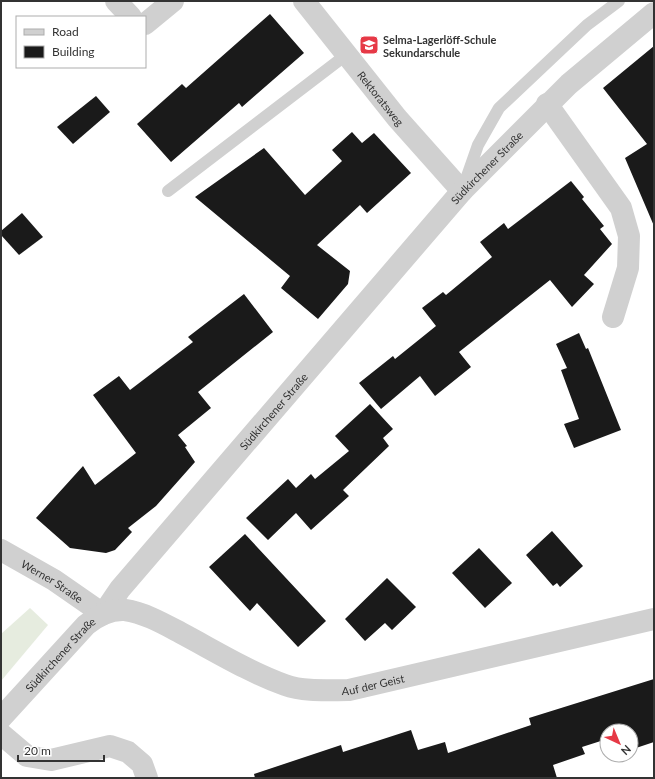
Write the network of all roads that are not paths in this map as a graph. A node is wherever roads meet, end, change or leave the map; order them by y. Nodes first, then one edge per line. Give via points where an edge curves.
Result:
1 (116, 1) edge
2 (173, 1) edge
3 (304, 1) edge
4 (619, 1) edge
5 (654, 13) edge
6 (130, 16) edge
7 (146, 23) edge
8 (346, 55) junction
9 (547, 104) junction
10 (168, 191) dead end
11 (462, 191) junction
12 (613, 317) dead end
13 (1, 550) edge
14 (103, 614) junction
15 (654, 619) edge
16 (1, 718) edge
17 (1, 734) edge
18 (147, 778) edge

1 - 6 street
2 - 7 street
3 - 8 street, Rektoratsweg
4 - 11 lane via 587,25 499,108 478,145
5 - 9 street, Südkirchener Straße
8 - 10 lane
8 - 11 street, Rektoratsweg via 397,118
9 - 11 street, Südkirchener Straße
9 - 12 street via 621,208 629,236 628,268
11 - 14 street, Südkirchener Straße via 120,589
13 - 14 street, Werner Straße via 54,580
14 - 15 street, Auf der Geist via 125,610 148,617 286,686 312,690 349,690
14 - 16 street, Südkirchener Straße via 86,625 71,640
17 - 18 street via 26,756 51,760 110,746 128,752 142,764

